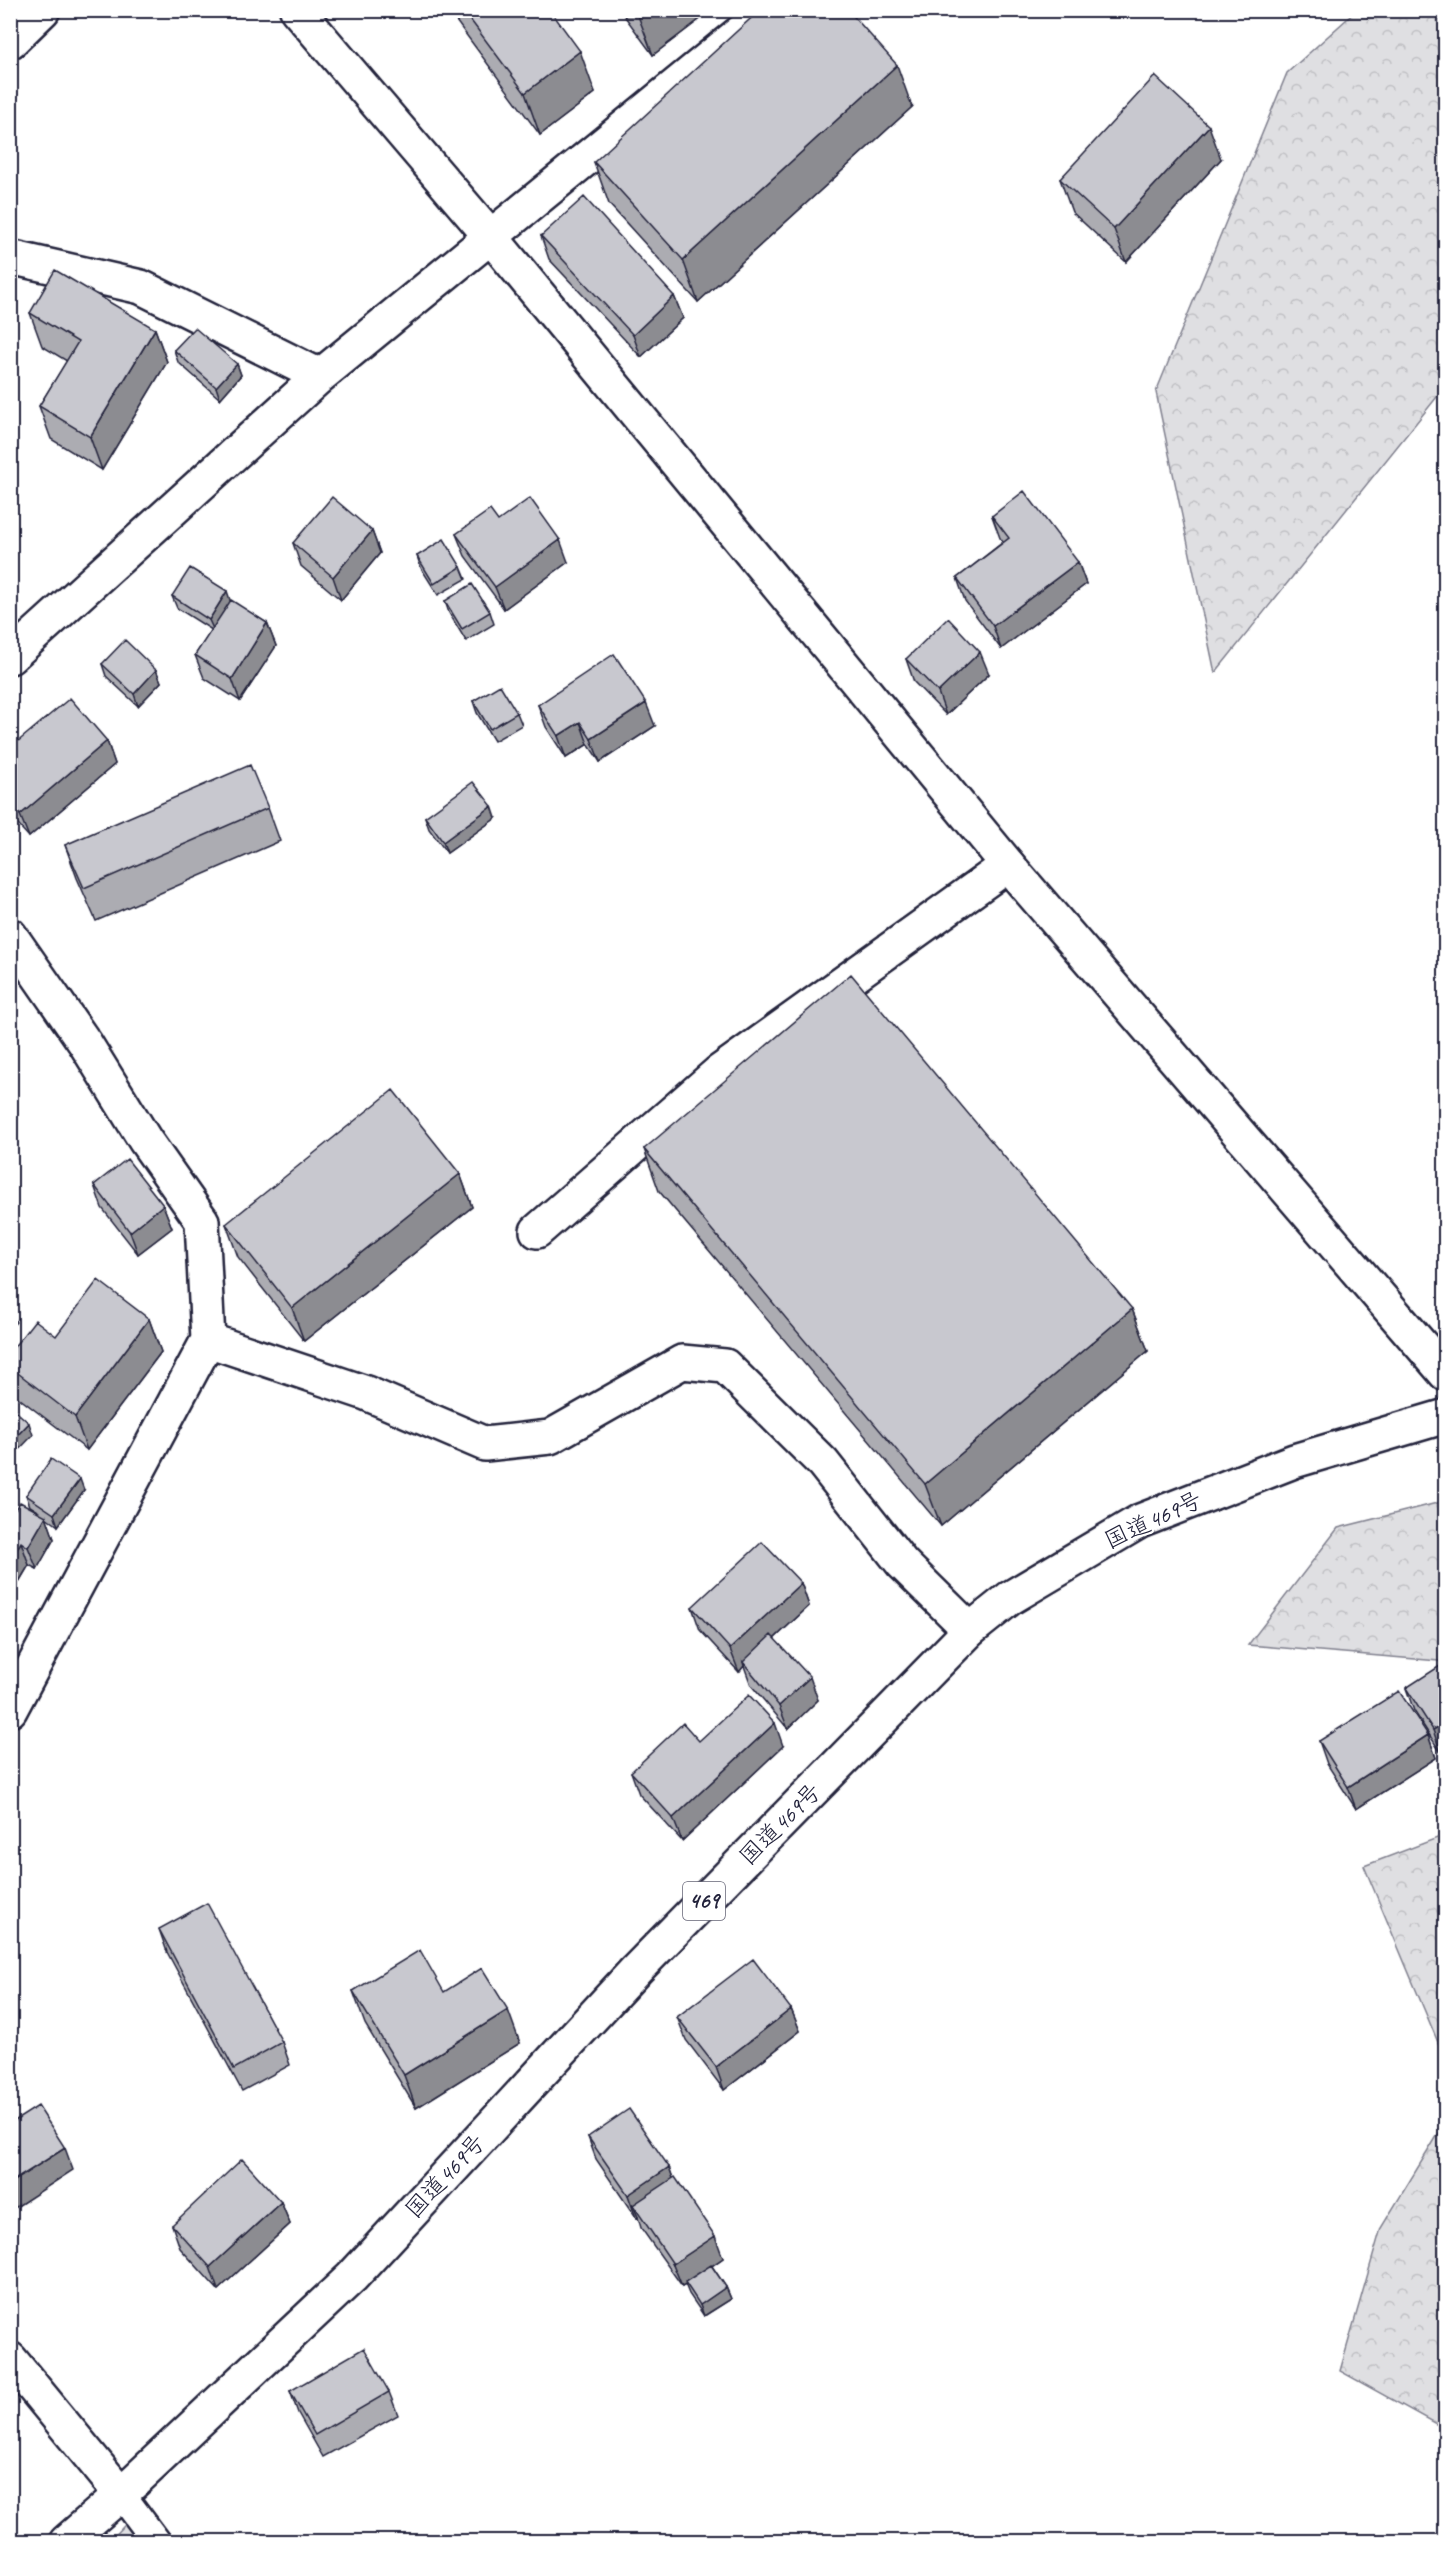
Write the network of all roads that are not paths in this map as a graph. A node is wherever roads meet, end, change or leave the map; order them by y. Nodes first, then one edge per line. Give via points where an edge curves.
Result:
1 (43, 10) edge
2 (297, 10) edge
3 (768, 10) edge
4 (11, 41) edge
5 (490, 237) junction
6 (10, 257) edge
7 (320, 376) junction
8 (10, 657) edge
9 (1008, 865) junction
10 (10, 935) edge
11 (537, 1232) dead end
12 (208, 1340) junction
13 (1446, 1374) edge
14 (1446, 1416) edge
15 (970, 1630) junction
16 (10, 1710) edge
17 (10, 2359) edge
18 (121, 2494) junction
19 (66, 2541) edge
20 (158, 2541) edge

1 - 4 main road
2 - 5 main road
3 - 5 main road
5 - 7 main road
5 - 9 main road
6 - 7 main road via 141,287
7 - 8 main road
9 - 11 main road via 717,1073
9 - 13 main road
10 - 12 main road via 202,1221
12 - 15 main road via 366,1394 485,1444 550,1437 682,1362 725,1366 824,1463 902,1563
12 - 16 main road
14 - 15 main road, 国道469号 / 469 via 1294,1461 1140,1521 1010,1598
15 - 18 main road, 国道469号 / 469 via 636,1971 352,2277
17 - 18 main road
18 - 19 main road, 国道469号 / 469
18 - 20 lane

